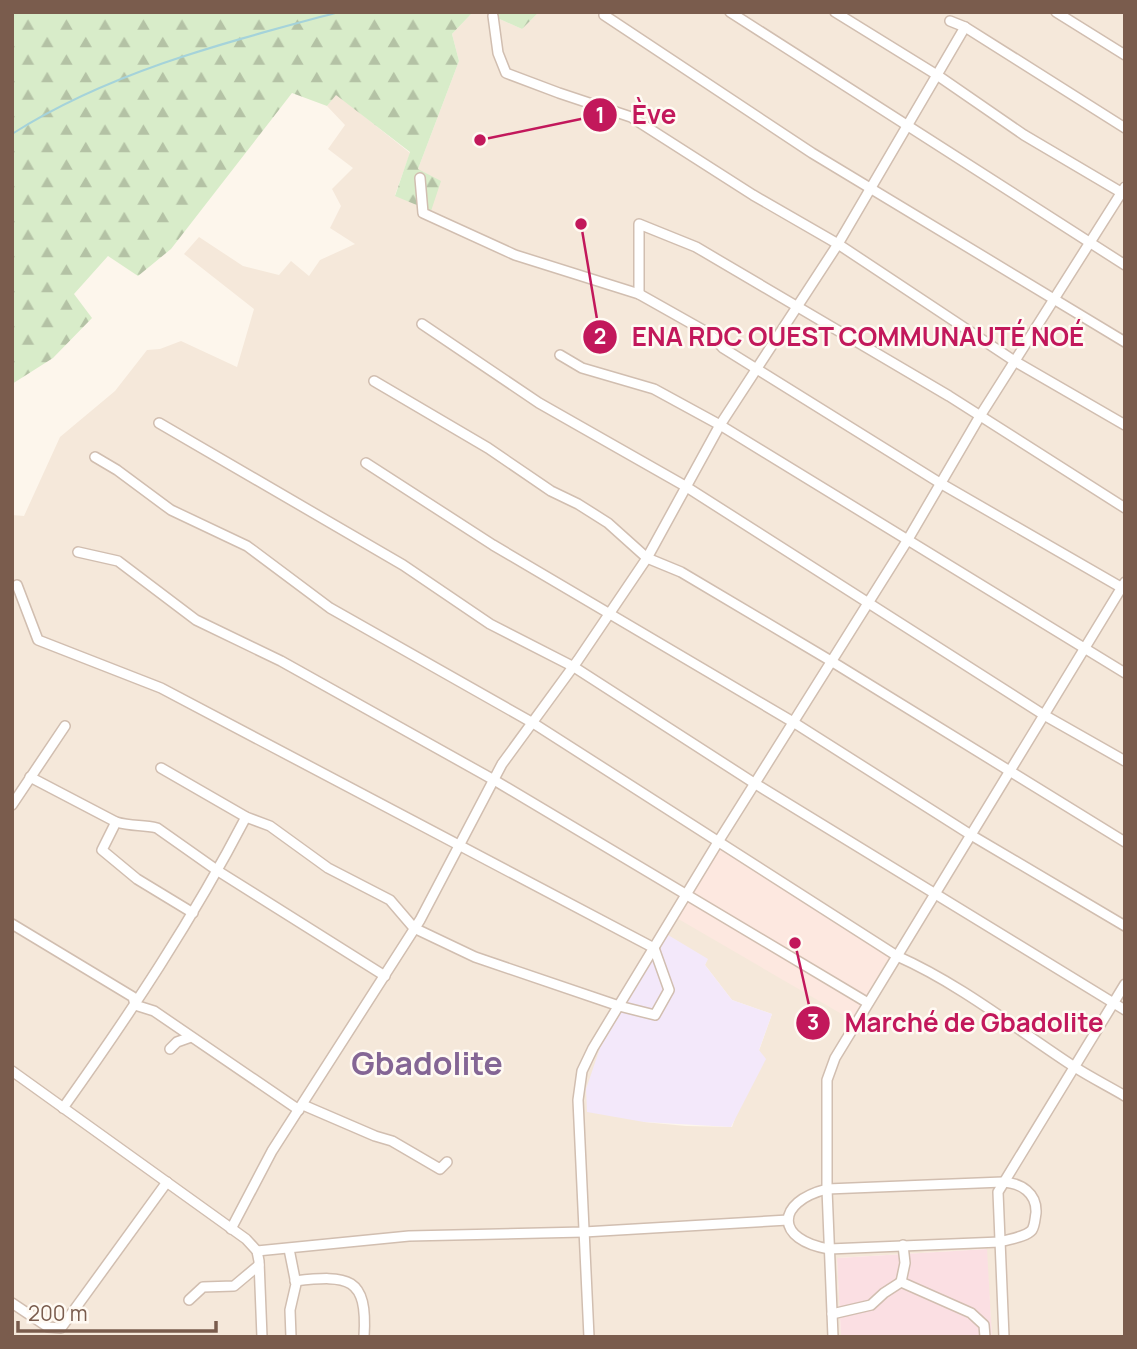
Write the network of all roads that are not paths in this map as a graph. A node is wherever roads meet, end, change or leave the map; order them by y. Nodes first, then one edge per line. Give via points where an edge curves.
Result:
1 (730, 12) edge
2 (835, 12) edge
3 (1056, 12) edge
4 (604, 15) dead end
5 (493, 16) dead end
6 (950, 21) dead end
7 (965, 27) junction
8 (1125, 55) edge
9 (937, 75) junction
10 (906, 127) junction
11 (1125, 128) edge
12 (420, 178) dead end
13 (872, 187) junction
14 (1124, 191) edge
15 (1088, 242) junction
16 (838, 244) junction
17 (1125, 265) edge
18 (639, 294) junction
19 (1056, 299) junction
20 (796, 307) junction
21 (422, 324) dead end
22 (1125, 342) edge
23 (560, 355) dead end
24 (1016, 362) junction
25 (756, 369) junction
26 (374, 381) dead end
27 (980, 416) junction
28 (159, 423) dead end
29 (720, 425) junction
30 (1125, 425) edge
31 (94, 457) dead end
32 (366, 463) dead end
33 (940, 483) junction
34 (685, 486) junction
35 (1125, 508) edge
36 (906, 541) junction
37 (78, 552) dead end
38 (647, 558) junction
39 (17, 585) dead end
40 (1124, 586) edge
41 (869, 601) junction
42 (610, 613) junction
43 (1084, 649) junction
44 (831, 661) junction
45 (574, 667) junction
46 (1125, 673) edge
47 (1044, 715) junction
48 (793, 722) junction
49 (533, 723) junction
50 (65, 726) dead end
51 (1125, 761) edge
52 (161, 768) dead end
53 (1010, 771) junction
54 (30, 777) junction
55 (494, 780) junction
56 (754, 783) junction
57 (12, 805) edge
58 (246, 817) junction
59 (116, 822) junction
60 (971, 835) junction
61 (718, 842) junction
62 (1125, 842) edge
63 (460, 844) junction
64 (218, 871) junction
65 (936, 893) junction
66 (686, 895) junction
67 (193, 913) junction
68 (12, 924) edge
69 (1125, 926) edge
70 (415, 928) junction
71 (654, 948) junction
72 (897, 956) junction
73 (385, 976) junction
74 (1125, 984) edge
75 (868, 1003) junction
76 (1113, 1003) junction
77 (135, 1005) junction
78 (619, 1006) junction
79 (1125, 1010) edge
80 (191, 1037) junction
81 (170, 1049) dead end
82 (1074, 1067) junction
83 (12, 1071) edge
84 (1125, 1096) edge
85 (301, 1107) junction
86 (64, 1108) junction
87 (447, 1161) dead end
88 (167, 1182) junction
89 (1003, 1182) junction
90 (827, 1189) junction
91 (788, 1220) junction
92 (231, 1228) junction
93 (584, 1232) junction
94 (1000, 1242) junction
95 (903, 1245) junction
96 (289, 1249) junction
97 (829, 1249) junction
98 (257, 1251) junction
99 (259, 1265) junction
100 (295, 1282) junction
101 (901, 1282) junction
102 (188, 1300) dead end
103 (12, 1303) edge
104 (832, 1314) junction
105 (262, 1337) edge
106 (291, 1337) edge
107 (364, 1337) edge
108 (589, 1337) edge
109 (833, 1337) edge
110 (985, 1337) edge
111 (1004, 1337) edge

1 - 10 street
2 - 9 street
3 - 8 street
4 - 13 street via 723,96
5 - 16 street via 506,73 631,117
6 - 7 street
7 - 9 street
7 - 11 street
9 - 10 street
9 - 14 street via 1024,135
10 - 13 street
10 - 15 street
12 - 18 street via 423,213 515,255
13 - 16 street
13 - 19 street
14 - 15 street
15 - 17 street
15 - 19 street
16 - 20 street
16 - 24 street
18 - 20 street via 639,224 696,247
18 - 25 street via 710,334
19 - 22 street
19 - 24 street
20 - 25 street
20 - 27 street
21 - 34 street via 539,403
23 - 29 street via 582,368 654,389
24 - 27 street
24 - 30 street
25 - 29 street
25 - 33 street
26 - 38 street via 608,523
27 - 33 street
27 - 35 street
28 - 45 street via 403,565 490,624
29 - 34 street
29 - 36 street
31 - 49 street via 171,510 247,546 330,608
32 - 42 street
33 - 36 street
33 - 40 street
34 - 38 street
34 - 41 street
36 - 41 street
36 - 43 street
37 - 55 street via 118,561 196,620 281,661
38 - 42 street
38 - 44 street via 681,572
39 - 63 street via 38,640 161,688
40 - 43 street
41 - 44 street
41 - 47 street
42 - 45 street
42 - 48 street
43 - 46 street
43 - 47 street
44 - 48 street
44 - 53 street
45 - 49 street
45 - 56 street
47 - 51 street
47 - 53 street
48 - 56 street
48 - 60 street
49 - 55 street
49 - 61 street
50 - 54 street
52 - 58 street
53 - 60 street
53 - 62 street
54 - 57 street
54 - 59 street
55 - 63 street
55 - 66 street
56 - 61 street
56 - 65 street
58 - 64 street
58 - 70 street via 270,826 328,868 390,900
59 - 64 street via 158,828
59 - 67 street via 102,850 137,879
60 - 65 street
60 - 69 street
61 - 66 street
61 - 72 street
63 - 70 street
63 - 71 street
64 - 67 street
64 - 73 street
65 - 72 street
65 - 76 street
66 - 71 street
66 - 75 street
67 - 77 street
68 - 77 street via 133,998
70 - 73 street
70 - 78 street via 475,957
71 - 78 street
71 - 78 street via 668,990 655,1015
72 - 75 street
72 - 82 street via 1008,1021
73 - 85 street
74 - 76 street
75 - 90 street via 827,1080
76 - 79 street
76 - 82 street
77 - 80 street via 154,1011
77 - 86 street
78 - 93 street via 582,1071 578,1100
80 - 81 street
80 - 85 street
82 - 84 street
82 - 89 street
83 - 86 street
85 - 87 street via 392,1141 440,1169
85 - 92 street
86 - 88 street
88 - 92 street
88 - 103 street via 61,1328 48,1327
89 - 90 street
89 - 94 street via 998,1192
89 - 94 street via 1016,1183 1036,1203 1031,1231
90 - 91 street via 809,1193 795,1204
90 - 97 street
91 - 93 street
91 - 97 street via 798,1239
92 - 98 street
93 - 96 street via 408,1236
93 - 108 street
94 - 95 street
94 - 111 street
95 - 97 street
95 - 101 street
96 - 98 street
96 - 100 street
97 - 104 street
98 - 99 street
99 - 102 street via 234,1286 203,1287
99 - 105 street
100 - 106 street
100 - 107 street via 350,1281 363,1304
101 - 104 street via 872,1305
101 - 110 street via 971,1313 984,1325
104 - 109 street

